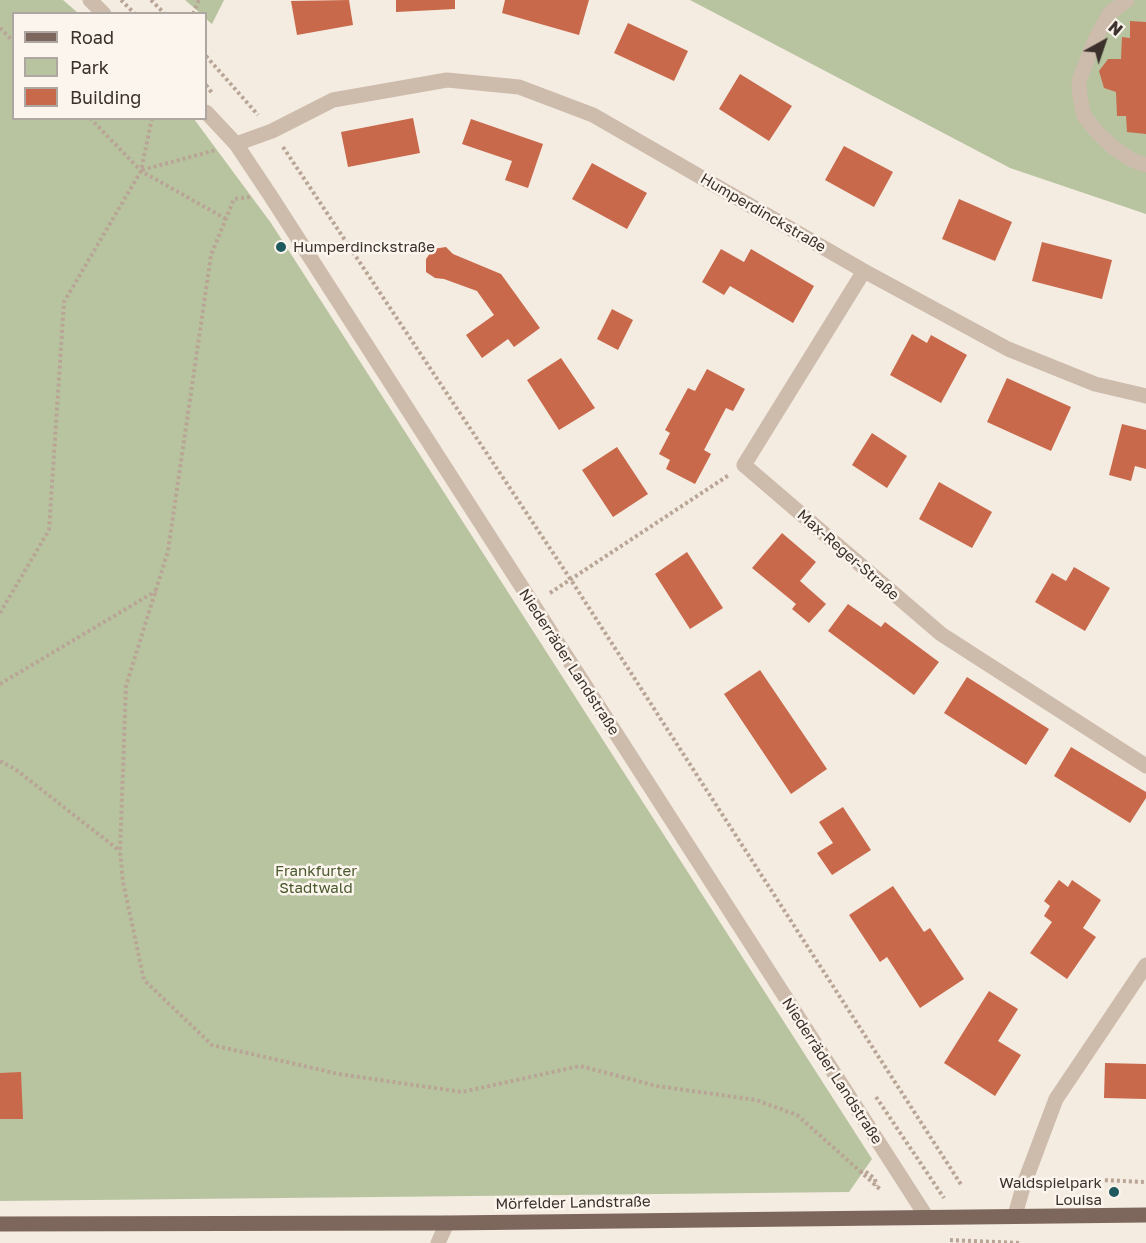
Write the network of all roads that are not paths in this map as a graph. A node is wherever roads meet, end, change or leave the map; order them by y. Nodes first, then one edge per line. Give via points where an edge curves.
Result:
1 (90, 0) edge
2 (1127, 0) edge
3 (102, 12) edge
4 (207, 113) edge
5 (237, 144) junction
6 (1146, 165) edge
7 (864, 271) junction
8 (1146, 396) edge
9 (1146, 766) edge
10 (1146, 964) edge
11 (1015, 1215) junction
12 (1146, 1215) edge
13 (926, 1216) junction
14 (447, 1223) junction
15 (0, 1224) edge
16 (438, 1243) edge

1 - 3 street
2 - 6 street via 1109,14 1095,40 1079,81 1080,97 1084,116 1097,132 1114,148
4 - 5 street, Niederräder Landstraße
5 - 7 street, Humperdinckstraße via 333,100 447,80 519,87 593,115
5 - 13 street, Niederräder Landstraße
7 - 8 street, Humperdinckstraße via 1008,349 1095,384
7 - 9 street, Max-Reger-Straße via 744,465 941,634
10 - 11 street via 1056,1099
11 - 12 main road, Mörfelder Landstraße
11 - 13 main road, Mörfelder Landstraße
13 - 14 main road, Mörfelder Landstraße
14 - 15 main road, Mörfelder Landstraße
14 - 16 street

